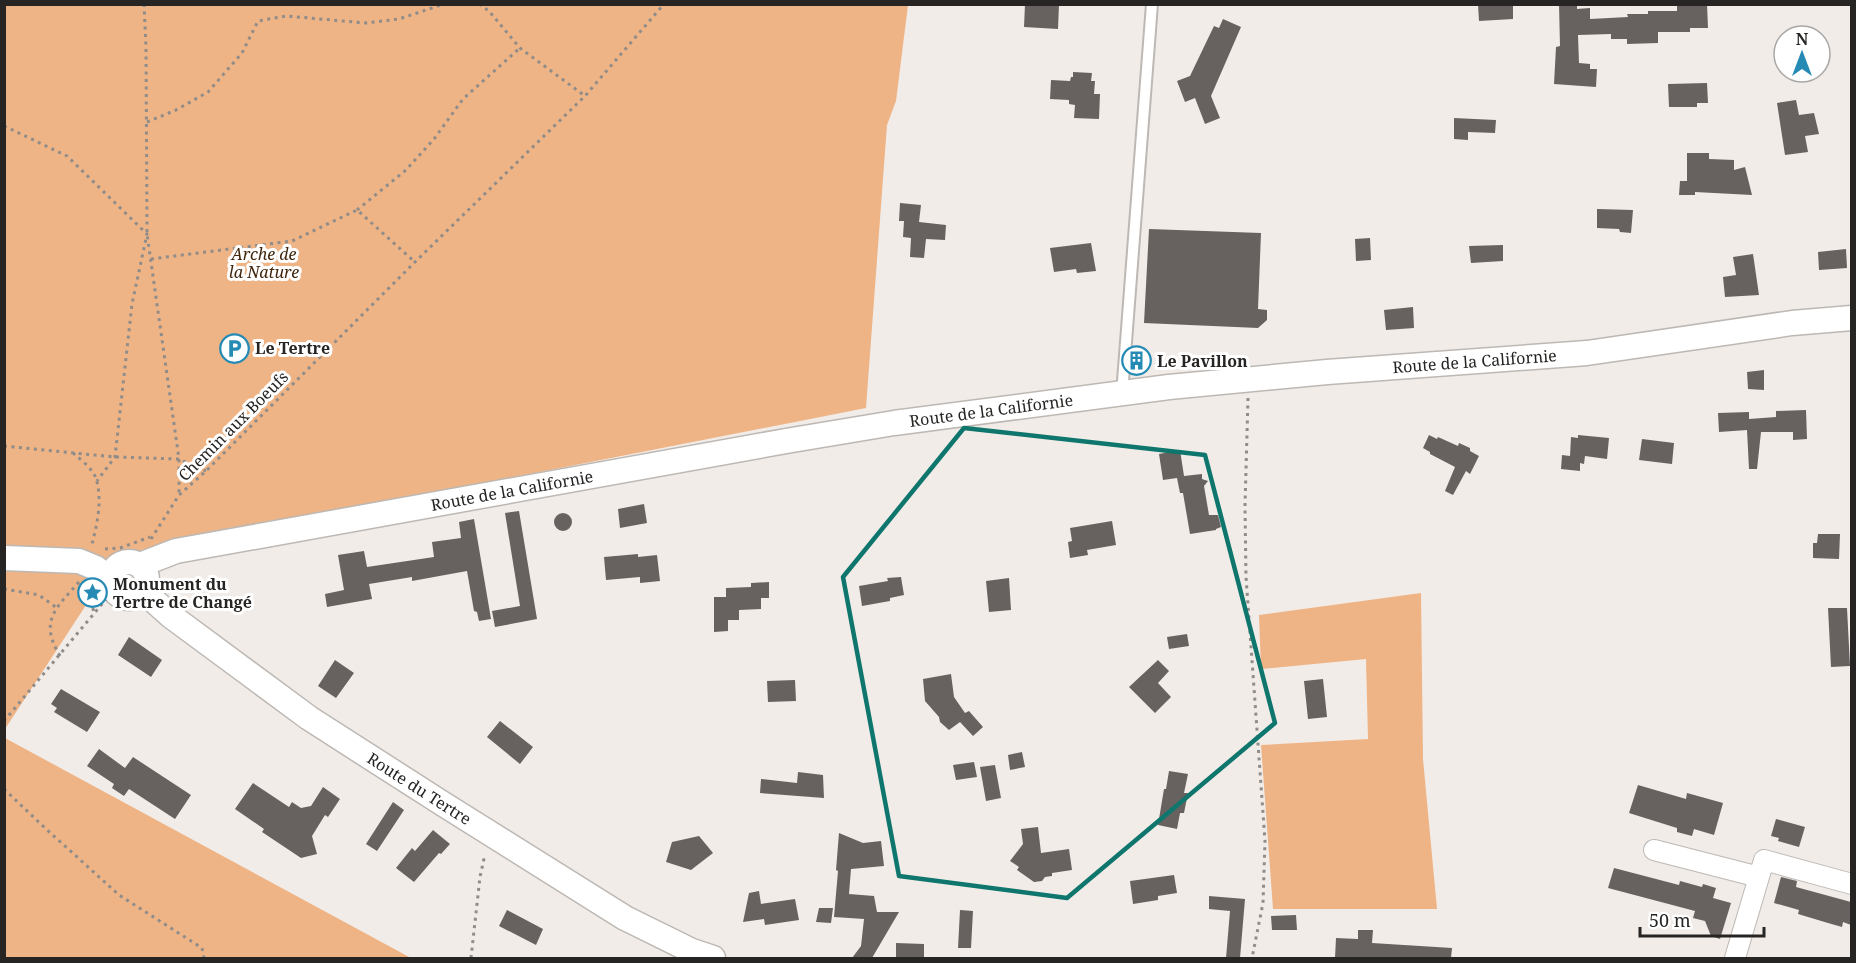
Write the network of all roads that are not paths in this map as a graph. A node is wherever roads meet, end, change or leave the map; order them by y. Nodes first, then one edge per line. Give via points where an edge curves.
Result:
1 (1152, 4) edge
2 (1851, 318) edge
3 (1122, 394) junction
4 (4, 558) edge
5 (123, 574) junction
6 (1654, 850) dead end
7 (1760, 877) junction
8 (1851, 884) edge
9 (713, 958) edge
10 (1735, 958) edge

1 - 3 lane
2 - 3 street, Route de la Californie via 1587,353
3 - 5 street, Route de la Californie via 786,441 176,551
4 - 5 street
5 - 9 street, Route du Tertre via 144,570 147,580 143,591 309,718 625,918
6 - 7 street
7 - 8 street via 1764,860
7 - 10 street

